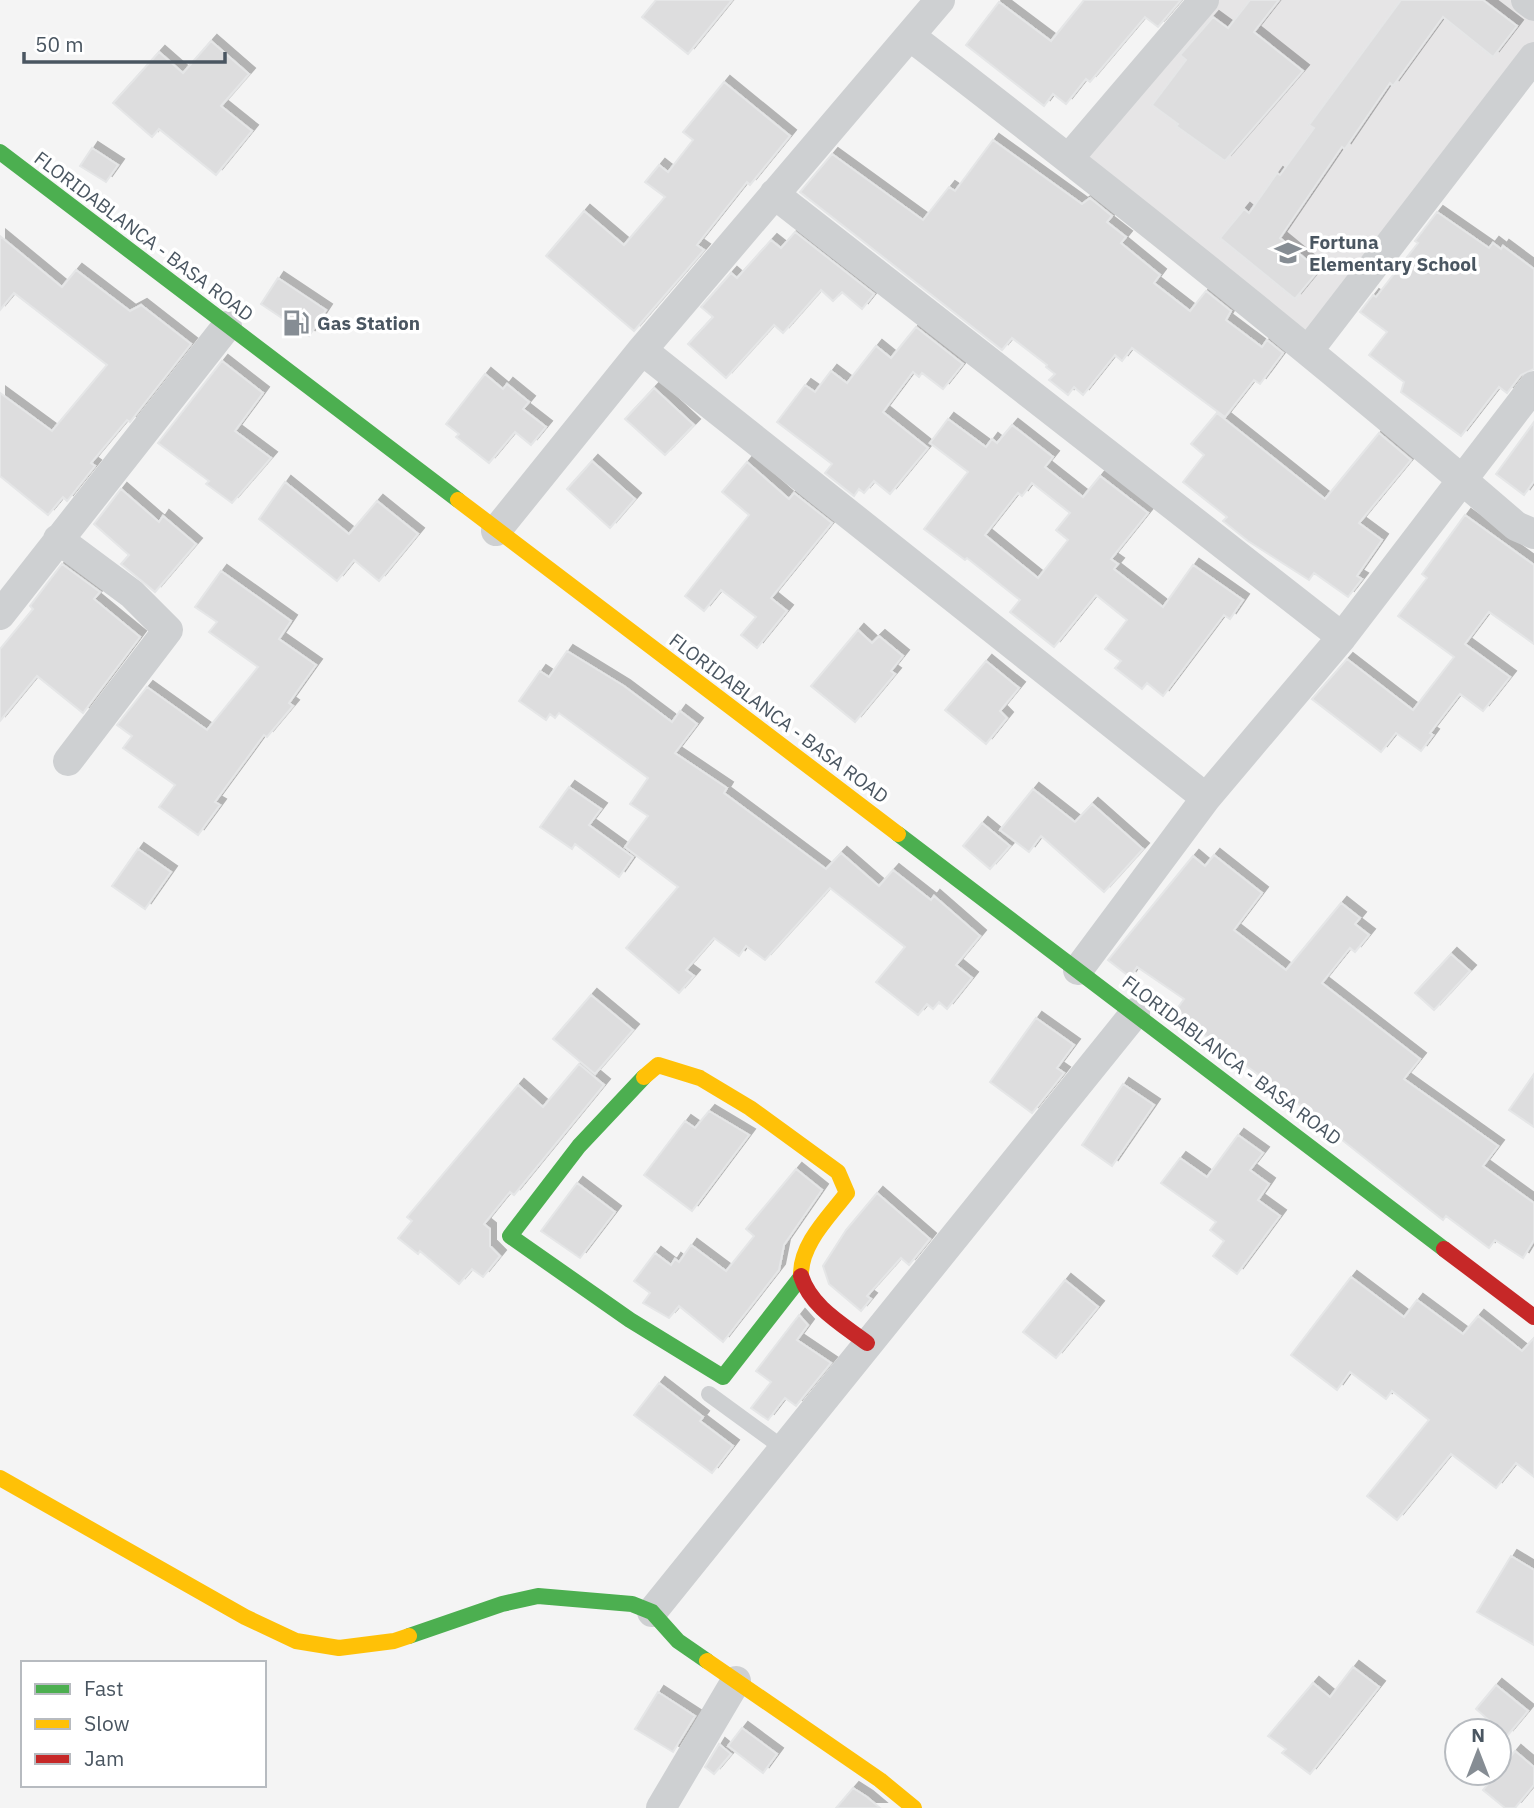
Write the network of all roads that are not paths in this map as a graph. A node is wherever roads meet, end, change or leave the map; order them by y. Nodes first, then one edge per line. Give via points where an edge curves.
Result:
1 (940, 0) edge
2 (1204, 0) edge
3 (1526, 0) edge
4 (1534, 6) edge
5 (910, 36) junction
6 (1534, 57) edge
7 (0, 152) edge
8 (1069, 158) junction
9 (774, 194) junction
10 (227, 326) junction
11 (642, 350) junction
12 (1308, 351) junction
13 (1534, 386) edge
14 (1462, 479) junction
15 (496, 531) junction
16 (1534, 534) edge
17 (58, 539) junction
18 (0, 615) edge
19 (1342, 637) junction
20 (68, 761) dead end
21 (1206, 798) junction
22 (1078, 970) junction
23 (1135, 1013) junction
24 (801, 1277) junction
25 (1534, 1317) edge
26 (867, 1343) junction
27 (709, 1394) dead end
28 (783, 1448) junction
29 (0, 1478) edge
30 (652, 1612) junction
31 (736, 1681) junction
32 (661, 1808) edge
33 (914, 1808) edge

1 - 5 street
2 - 8 street
3 - 4 street
5 - 8 street
5 - 9 street
6 - 12 street
7 - 10 street, FLORIDABLANCA - BASA ROAD
8 - 12 street
9 - 11 street
9 - 19 street
10 - 15 street, FLORIDABLANCA - BASA ROAD
10 - 17 street
11 - 15 street
11 - 21 street
12 - 14 street
13 - 14 street
14 - 16 street via 1516,526
14 - 19 street
15 - 22 street, FLORIDABLANCA - BASA ROAD
17 - 18 street
17 - 20 street via 132,594 168,630
19 - 21 street
21 - 22 street
22 - 23 street, FLORIDABLANCA - BASA ROAD
23 - 25 street, FLORIDABLANCA - BASA ROAD
23 - 26 street
24 - 24 street via 723,1377 630,1320 510,1236 571,1156 637,1082 658,1065 676,1066 710,1084 838,1172 847,1193 801,1261
24 - 26 street via 816,1304
26 - 28 street
27 - 28 lane
28 - 30 street
29 - 30 street via 296,1642 339,1648 394,1641 538,1596 632,1604
30 - 31 street via 678,1642
31 - 32 street
31 - 33 street

